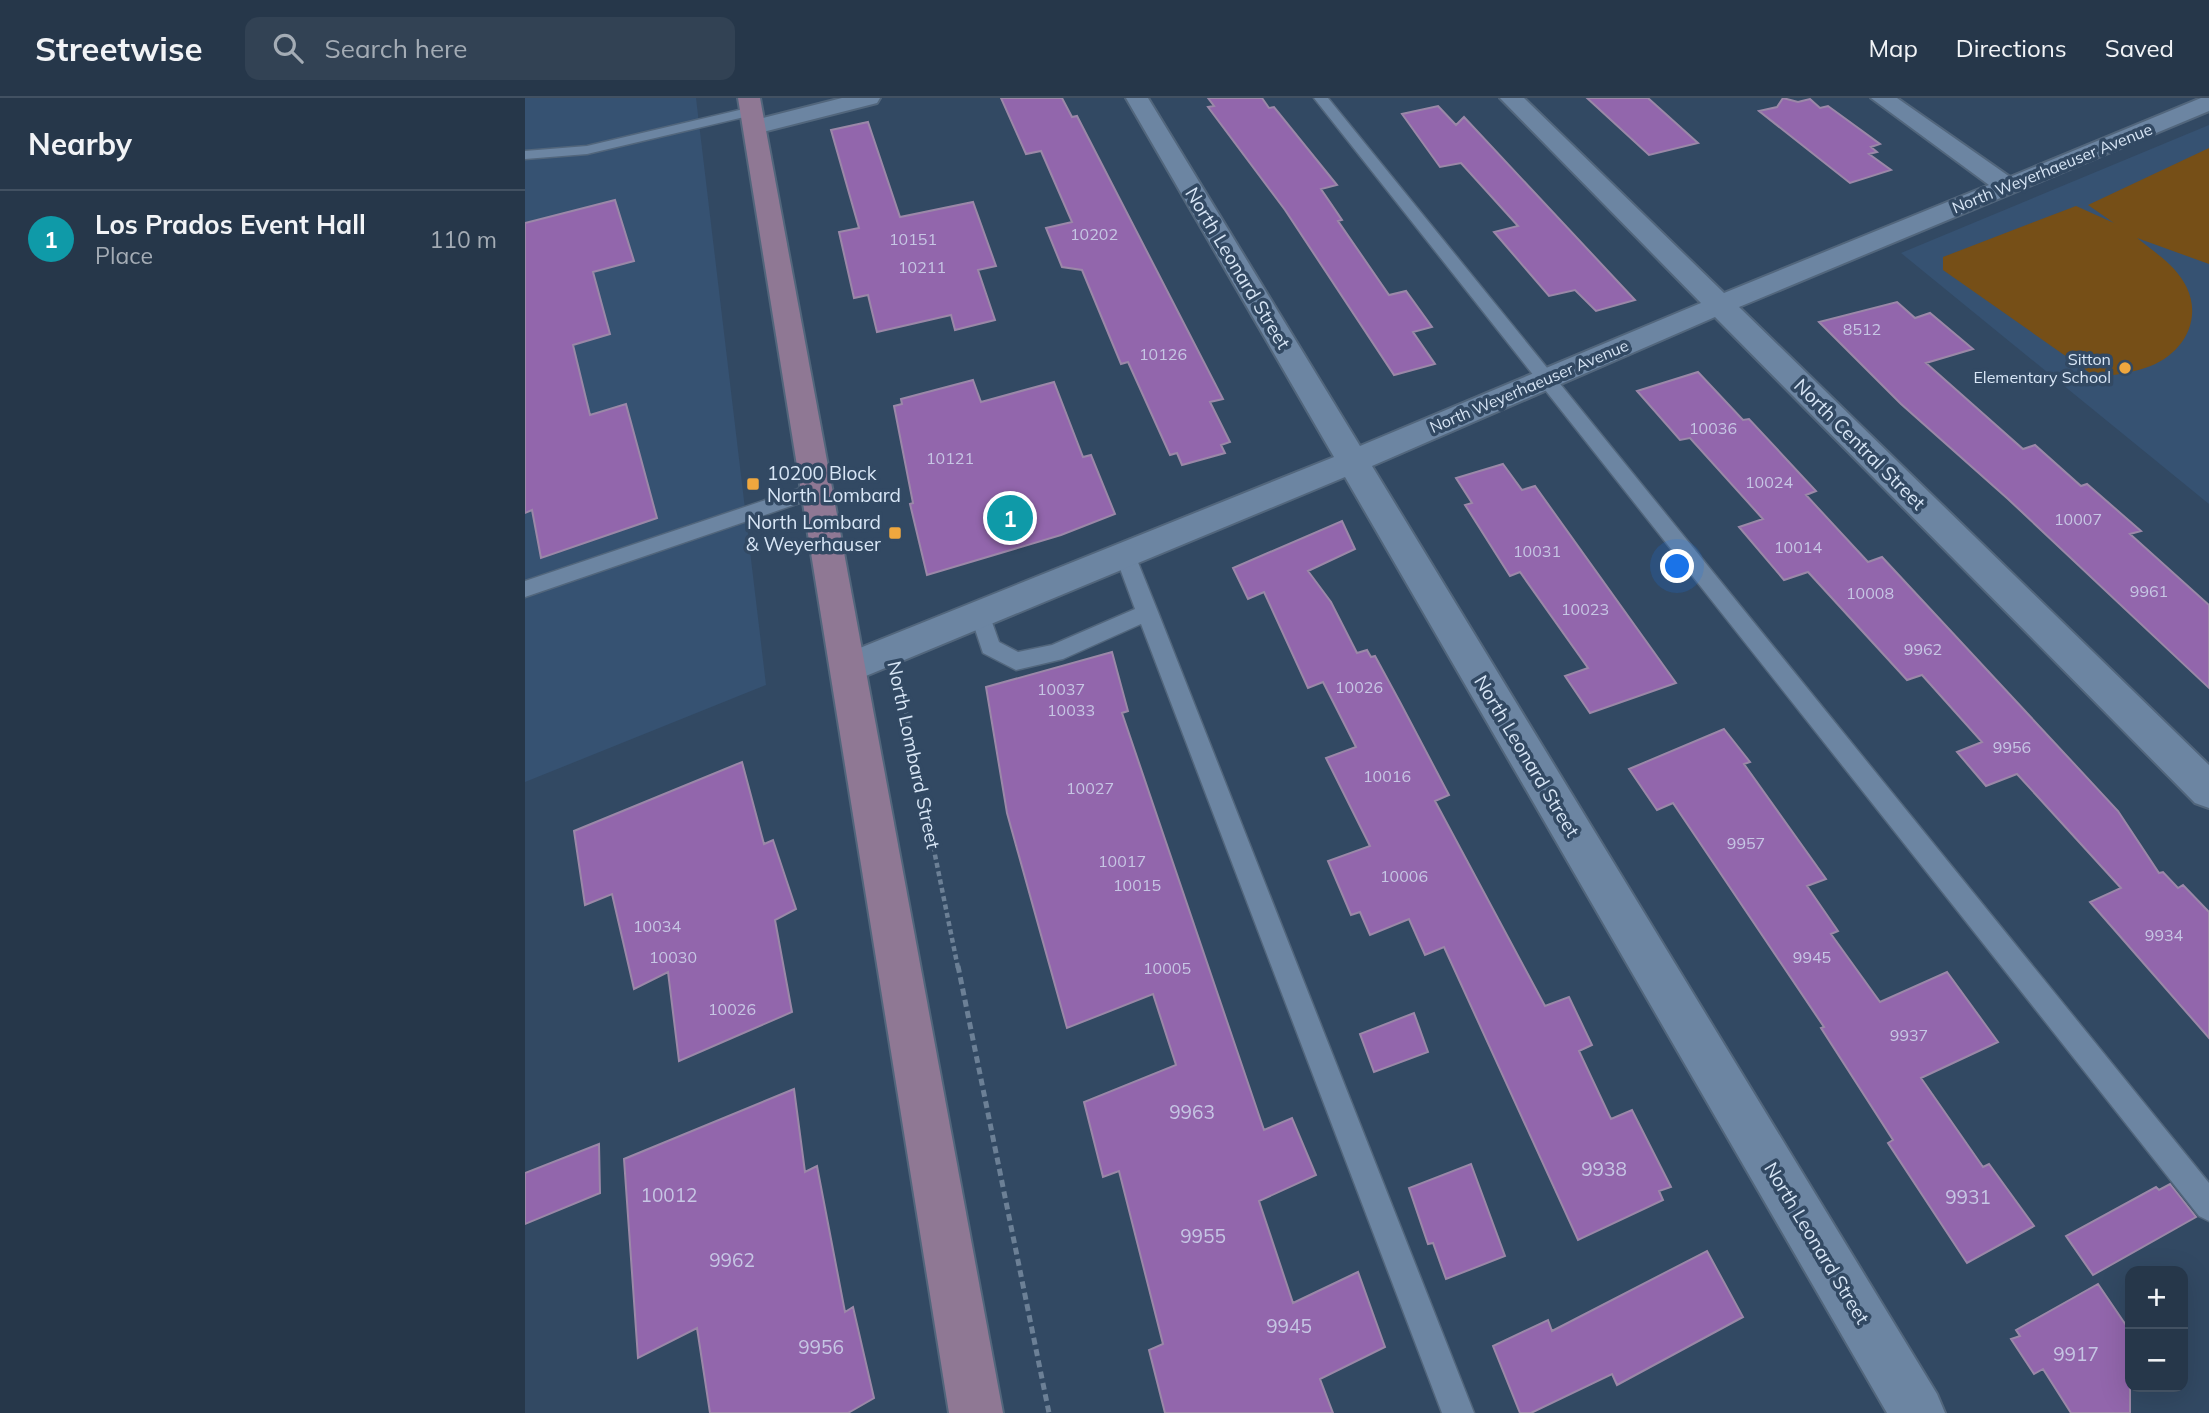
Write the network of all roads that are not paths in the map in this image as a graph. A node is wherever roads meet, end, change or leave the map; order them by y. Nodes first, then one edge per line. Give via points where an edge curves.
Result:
1 (869, 98) edge
2 (1137, 98) edge
3 (1321, 98) edge
4 (1511, 98) edge
5 (1882, 98) edge
6 (2209, 103) edge
7 (752, 112) edge
8 (525, 155) edge
9 (2007, 186) junction
10 (1720, 305) junction
11 (1548, 378) junction
12 (1352, 462) junction
13 (816, 490) junction
14 (1125, 555) junction
15 (525, 589) edge
16 (1147, 612) junction
17 (980, 614) junction
18 (848, 668) junction
19 (2209, 791) edge
20 (2209, 1206) edge
21 (976, 1413) edge
22 (1458, 1413) edge
23 (1918, 1413) edge

1 - 7 street
2 - 12 street, North Leonard Street
3 - 11 lane
4 - 10 street, North Central Street
5 - 9 street
6 - 9 street, North Weyerhaeuser Avenue
7 - 8 lane via 587,150
7 - 13 main road
9 - 10 street, North Weyerhaeuser Avenue
10 - 11 street, North Weyerhaeuser Avenue
10 - 19 street, North Central Street
11 - 12 street, North Weyerhaeuser Avenue
11 - 20 lane
12 - 14 street, North Weyerhaeuser Avenue
12 - 23 street, North Leonard Street
13 - 15 lane
13 - 18 main road
14 - 16 lane
14 - 17 street, North Weyerhaeuser Avenue
16 - 17 lane via 1055,653 1016,661 990,647
16 - 22 lane
17 - 18 street, North Weyerhaeuser Avenue
18 - 21 main road

